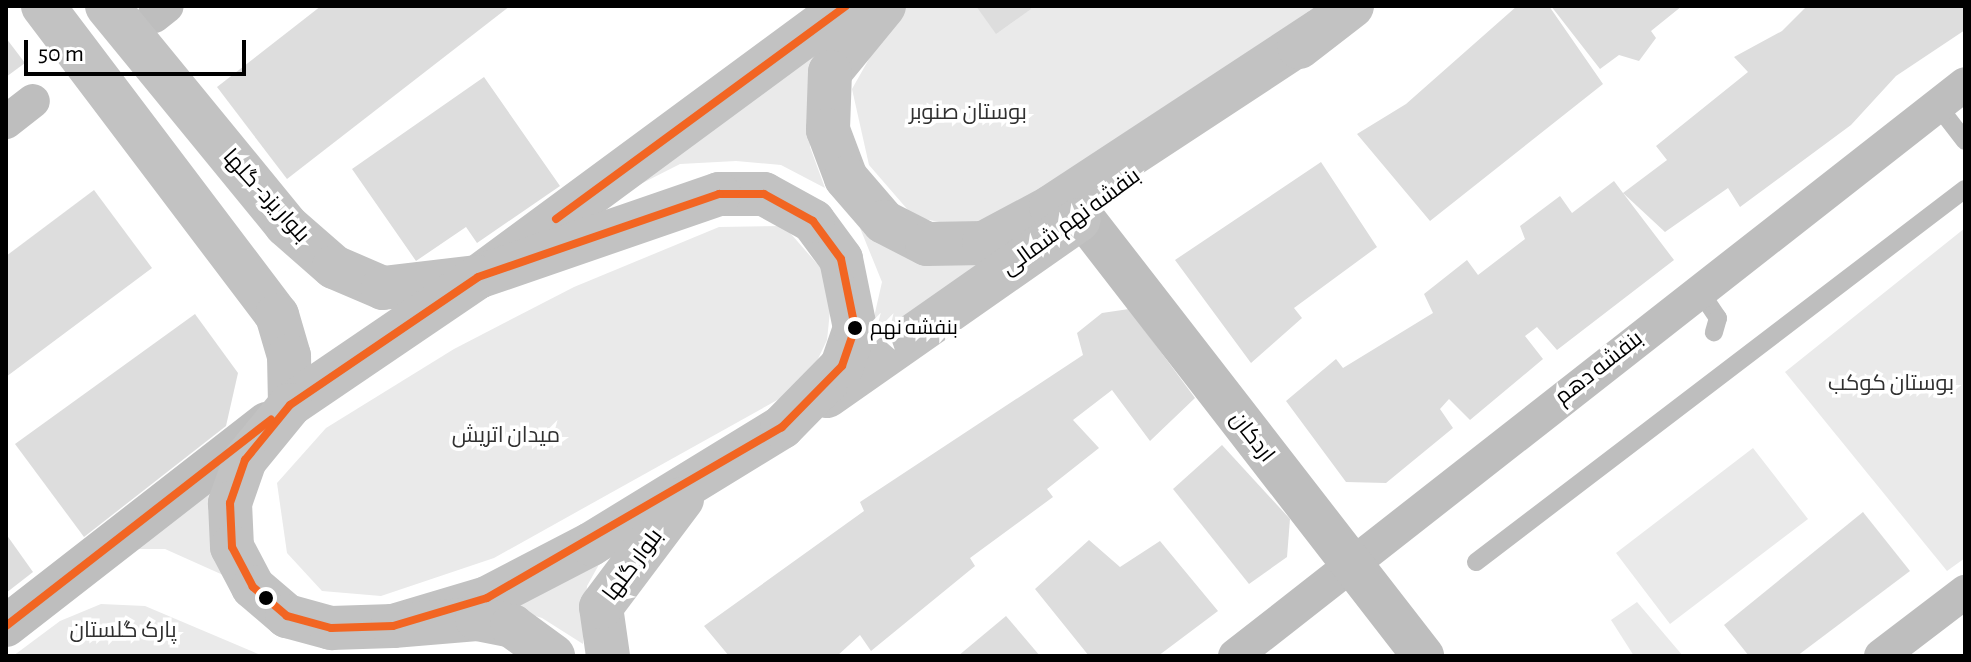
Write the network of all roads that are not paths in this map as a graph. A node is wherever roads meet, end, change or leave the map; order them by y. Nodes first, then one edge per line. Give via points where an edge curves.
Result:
1 (43, 6) edge
2 (107, 6) edge
3 (846, 6) edge
4 (884, 6) edge
5 (1336, 18) edge
6 (1965, 84) edge
7 (33, 101) dead end
8 (1938, 106) junction
9 (6, 122) edge
10 (1965, 141) edge
11 (1965, 189) edge
12 (1082, 216) junction
13 (478, 277) junction
14 (1699, 290) junction
15 (1714, 332) dead end
16 (290, 405) junction
17 (782, 427) junction
18 (696, 481) junction
19 (1476, 562) dead end
20 (1349, 563) junction
21 (1965, 592) edge
22 (6, 626) edge
23 (393, 626) junction
24 (553, 656) edge
25 (608, 656) edge
26 (1235, 656) edge
27 (1423, 656) edge
28 (1881, 656) edge

1 - 16 main road via 277,315 289,356
2 - 13 main road, بلوار یزد- گلها via 286,225 334,267 383,288
3 - 13 main road
4 - 5 main road via 830,72 828,130 846,178 884,222 927,244 984,243 1051,207
5 - 12 main road, بنفشه نهم شمالی
6 - 8 street, بنفشه دهم
7 - 9 street
8 - 10 lane
8 - 14 street, بنفشه دهم
11 - 19 lane
12 - 17 main road, بنفشه نهم شمالی
12 - 20 street, اردکان
13 - 16 main road
13 - 17 main road via 719,194 764,194 813,221 841,259 855,328 842,366
14 - 15 lane via 1718,318
14 - 20 street, بنفشه دهم
16 - 22 street
16 - 23 main road via 245,460 230,503 232,547 253,587 287,616 331,628
17 - 18 main road
18 - 23 main road via 487,598
18 - 25 main road, بلوار گلها via 601,607
20 - 26 street, بنفشه دهم
20 - 27 street, اردکان
21 - 28 street
23 - 24 main road via 477,619 512,626

